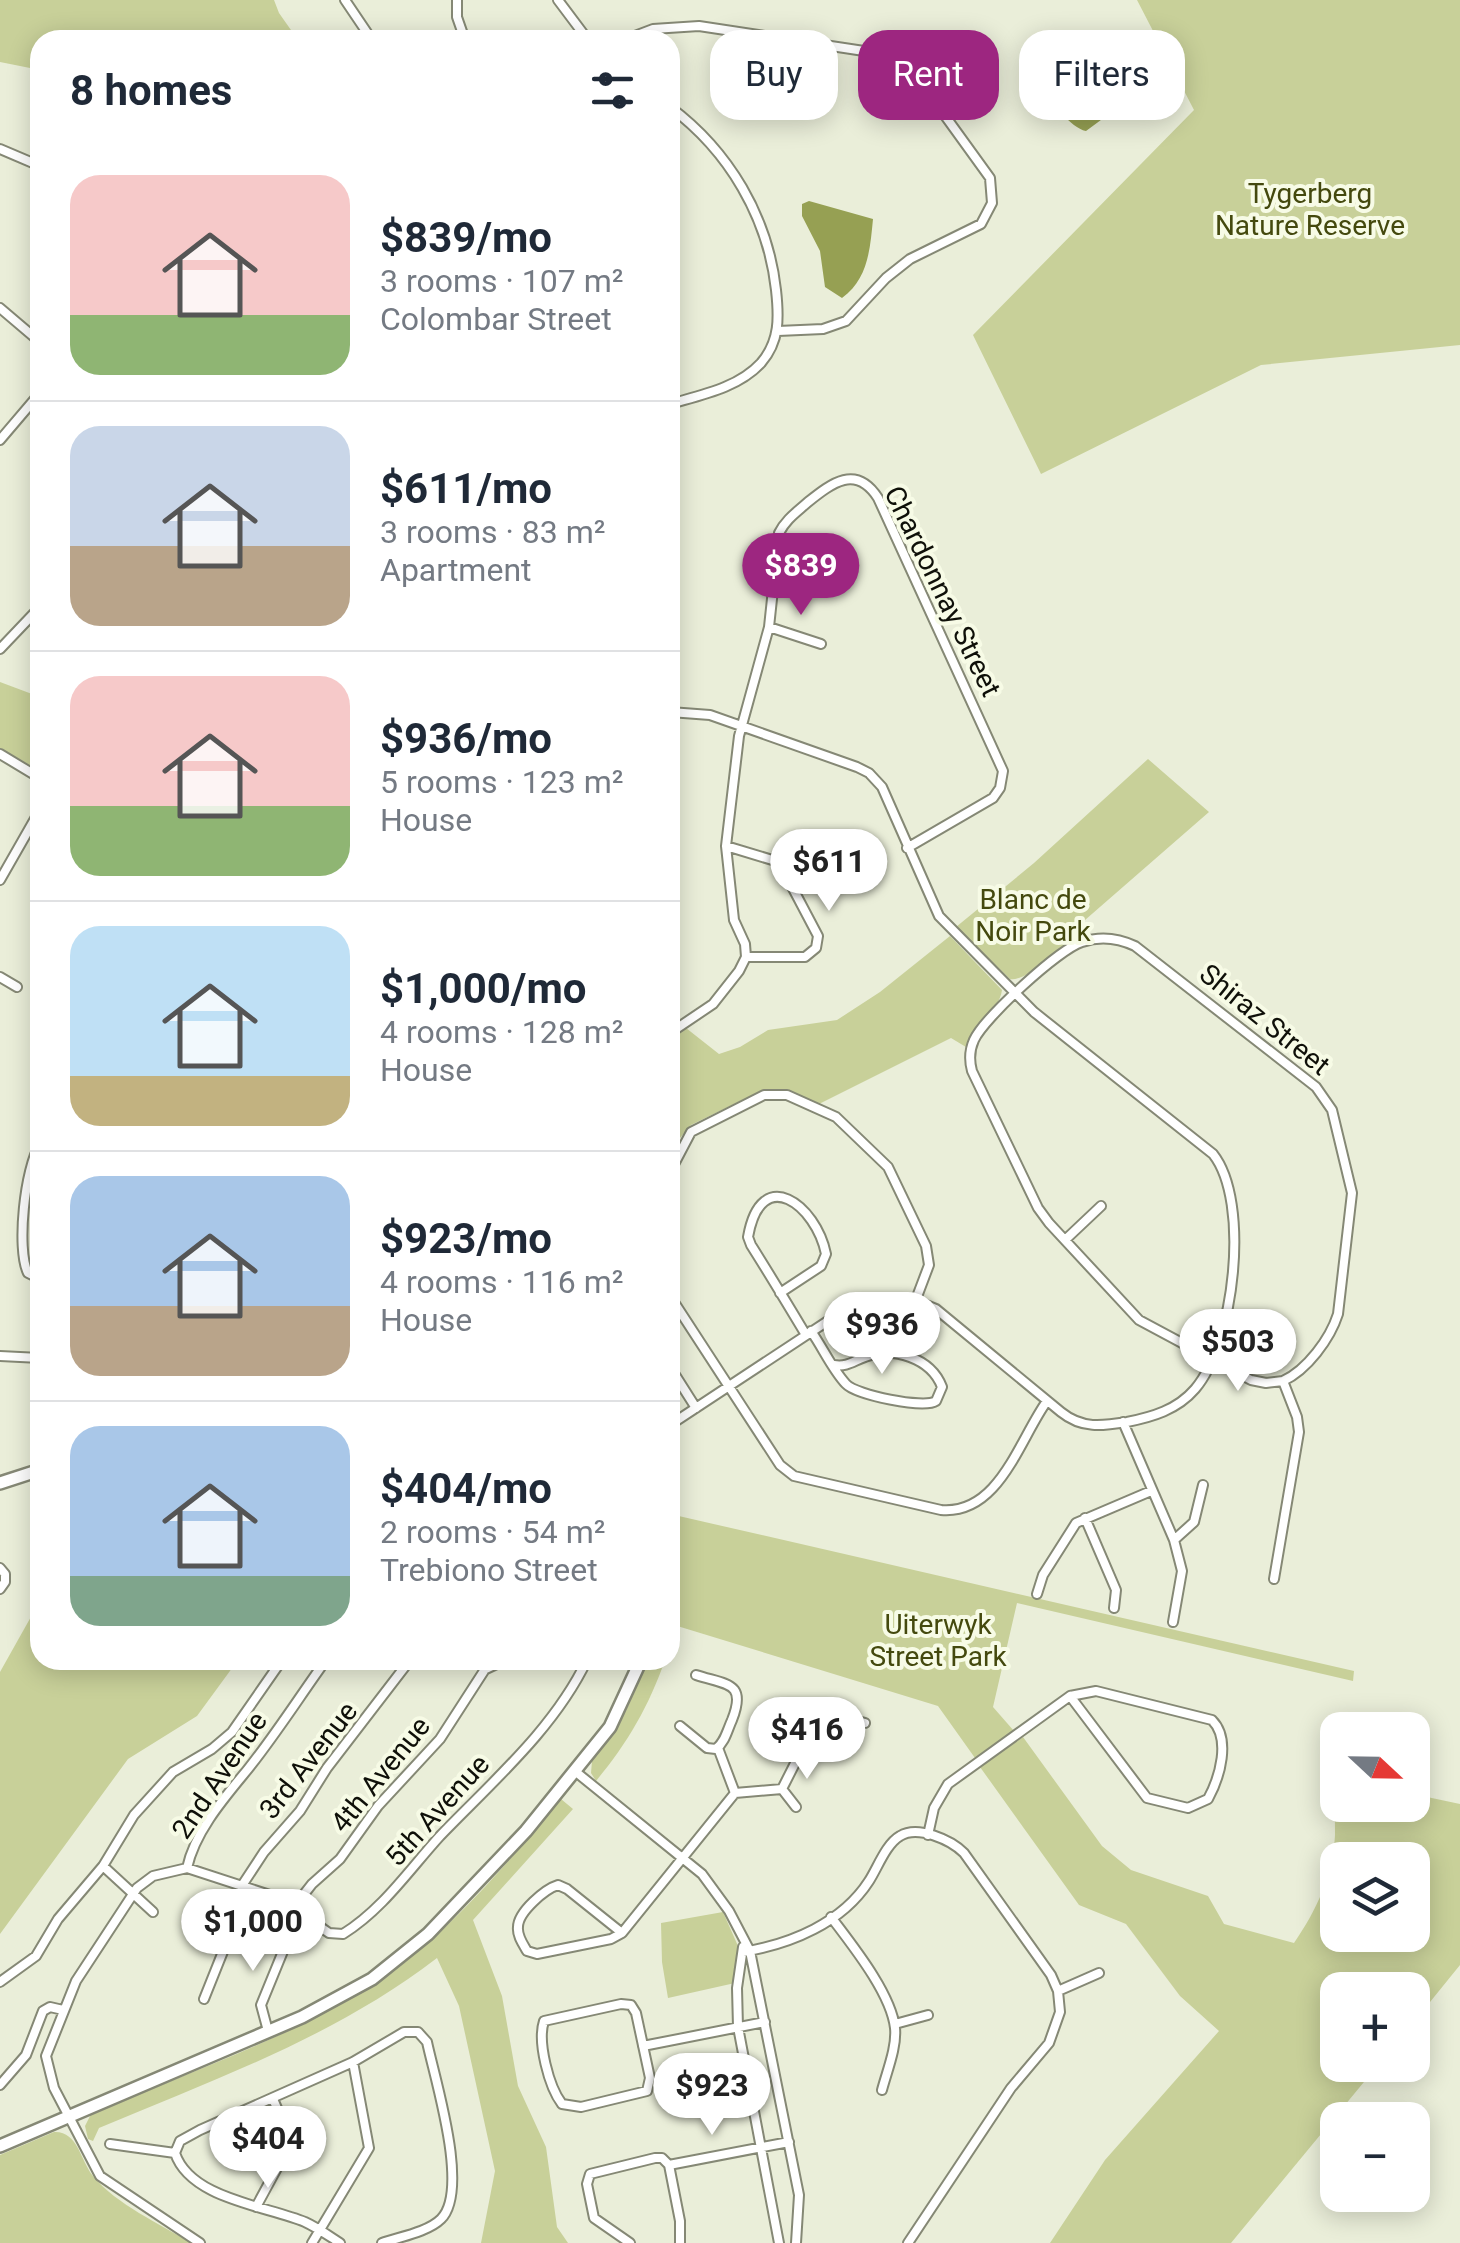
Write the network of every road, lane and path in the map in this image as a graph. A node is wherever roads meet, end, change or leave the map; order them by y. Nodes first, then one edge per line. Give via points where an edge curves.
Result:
1 (345, 0) edge
2 (457, 0) edge
3 (558, 0) edge
4 (365, 30) edge
5 (461, 30) edge
6 (580, 30) edge
7 (650, 30) edge
8 (680, 115) edge
9 (0, 149) edge
10 (30, 162) edge
11 (0, 308) edge
12 (778, 332) junction
13 (30, 334) edge
14 (680, 401) edge
15 (30, 406) edge
16 (0, 440) edge
17 (30, 618) edge
18 (769, 627) junction
19 (821, 644) dead end
20 (0, 649) edge
21 (680, 712) edge
22 (742, 726) junction
23 (0, 754) edge
24 (30, 772) edge
25 (30, 828) edge
26 (726, 846) junction
27 (908, 848) junction
28 (0, 880) edge
29 (746, 957) junction
30 (0, 978) edge
31 (17, 987) dead end
32 (1016, 994) junction
33 (680, 1026) edge
34 (680, 1153) edge
35 (30, 1177) edge
36 (1101, 1206) dead end
37 (25, 1214) junction
38 (30, 1214) edge
39 (1065, 1240) junction
40 (30, 1274) edge
41 (780, 1292) junction
42 (915, 1302) junction
43 (680, 1311) edge
44 (809, 1333) junction
45 (0, 1356) edge
46 (30, 1358) edge
47 (1213, 1360) junction
48 (834, 1366) junction
49 (1278, 1382) junction
50 (680, 1383) edge
51 (729, 1386) junction
52 (1047, 1401) junction
53 (696, 1408) junction
54 (680, 1419) edge
55 (1124, 1422) junction
56 (30, 1473) edge
57 (0, 1483) edge
58 (1203, 1485) dead end
59 (1152, 1491) junction
60 (1085, 1518) junction
61 (1174, 1540) junction
62 (0, 1568) edge
63 (1274, 1579) dead end
64 (0, 1589) edge
65 (1037, 1594) dead end
66 (1114, 1608) dead end
67 (1173, 1622) dead end
68 (275, 1670) edge
69 (319, 1670) edge
70 (402, 1670) edge
71 (484, 1670) edge
72 (580, 1670) edge
73 (637, 1670) edge
74 (696, 1676) dead end
75 (1070, 1696) junction
76 (865, 1722) dead end
77 (680, 1726) dead end
78 (718, 1748) junction
79 (576, 1772) junction
80 (782, 1789) junction
81 (735, 1793) junction
82 (796, 1807) dead end
83 (928, 1835) junction
84 (683, 1857) junction
85 (103, 1866) junction
86 (187, 1868) junction
87 (245, 1888) junction
88 (132, 1894) junction
89 (153, 1912) dead end
90 (295, 1912) junction
91 (831, 1917) junction
92 (622, 1933) junction
93 (747, 1951) junction
94 (1098, 1974) dead end
95 (0, 1982) edge
96 (1058, 1991) junction
97 (204, 2000) dead end
98 (63, 2010) junction
99 (928, 2014) dead end
100 (766, 2022) junction
101 (895, 2024) junction
102 (738, 2027) junction
103 (268, 2032) junction
104 (643, 2046) junction
105 (353, 2062) junction
106 (0, 2085) edge
107 (882, 2090) dead end
108 (273, 2099) junction
109 (70, 2116) junction
110 (789, 2142) junction
111 (110, 2144) dead end
112 (0, 2146) edge
113 (762, 2148) junction
114 (175, 2152) junction
115 (669, 2165) junction
116 (256, 2207) junction
117 (320, 2230) junction
118 (200, 2243) edge
119 (312, 2243) edge
120 (340, 2243) edge
121 (382, 2243) edge
122 (630, 2243) edge
123 (680, 2243) edge
124 (779, 2243) edge
125 (796, 2243) edge
126 (908, 2243) edge

1 - 4 street
2 - 5 street
3 - 6 street
7 - 12 street via 699,26 864,52 914,78 990,178 992,202 981,224 910,258 846,321
8 - 12 street via 725,162 760,224 776,284
9 - 10 street
11 - 13 street
12 - 14 street via 746,376
15 - 16 street
17 - 20 street
18 - 19 street
18 - 22 street, Chardonnay Street
18 - 27 street, Chardonnay Street via 784,524 833,483 868,485 1003,770 993,798
21 - 22 street
22 - 26 street, Chardonnay Street
22 - 27 street via 869,773 882,787
23 - 24 street
25 - 28 street
26 - 29 street, Chardonnay Street via 734,920
26 - 29 street via 779,862 818,936 805,957
27 - 32 street via 939,916
29 - 33 street via 714,1004
30 - 31 street
32 - 39 street, Shiraz Street via 976,1036 972,1071 1038,1208
32 - 47 street via 1218,1160 1236,1227 1224,1328
32 - 49 street, Shiraz Street via 1071,946 1098,938 1126,942 1328,1100 1352,1192 1338,1314 1302,1369
34 - 42 street via 691,1132 764,1095 786,1095 836,1117 888,1167 928,1250
35 - 37 street
36 - 39 street
37 - 38 street
37 - 40 street via 24,1265
39 - 47 street, Shiraz Street via 1139,1320
41 - 41 street via 748,1237 760,1207 778,1196 808,1214 826,1254 820,1266
41 - 44 street
42 - 44 street via 854,1305
42 - 52 street via 944,1315
43 - 51 street
44 - 48 street
44 - 51 street
45 - 46 street
47 - 49 street via 1251,1380
47 - 55 street via 1182,1401
48 - 48 street via 874,1354 908,1354 942,1387 936,1401 923,1406 851,1388
49 - 63 street via 1299,1425
50 - 53 street
51 - 52 street via 790,1474 948,1511 990,1493
51 - 53 street
52 - 55 street via 1084,1425
53 - 54 street
55 - 59 street
56 - 57 street
58 - 61 street via 1194,1522
59 - 60 street
59 - 61 street
60 - 65 street via 1070,1531
60 - 66 street via 1116,1590
61 - 67 street via 1182,1580
62 - 64 street
68 - 85 street via 232,1732 164,1783 124,1828
69 - 86 street, 2nd Avenue via 230,1788
70 - 87 street, 3rd Avenue via 264,1852
71 - 90 street, 4th Avenue via 440,1739
72 - 90 street, 5th Avenue via 555,1714 378,1907 338,1935
73 - 79 street via 610,1727
74 - 78 street via 739,1694
75 - 75 street via 1096,1691 1212,1720 1223,1746 1208,1798 1188,1808 1142,1794
75 - 83 street via 948,1784
76 - 80 street via 820,1714
77 - 78 street via 706,1748
78 - 81 street
79 - 84 street
79 - 103 street via 407,1952 334,2002
80 - 81 street
80 - 82 street
81 - 84 street
83 - 91 street via 898,1838 864,1889
83 - 96 street via 964,1854
84 - 92 street
84 - 93 street via 713,1888
85 - 88 street
85 - 95 street via 36,1956
86 - 87 street
86 - 88 street via 153,1876
87 - 90 street via 268,1893
87 - 97 street, 3rd Avenue
88 - 89 street
88 - 98 street
90 - 103 street, 4th Avenue via 260,2005
91 - 93 street via 795,1940
91 - 101 street
92 - 92 street via 558,1885 524,1914 518,1929 533,1954
93 - 100 street
93 - 102 street via 737,1988
94 - 96 street
96 - 126 street via 1053,2036
98 - 106 street via 43,2011 26,2054
98 - 109 street via 46,2066
99 - 101 street
100 - 102 street
100 - 110 street
101 - 107 street
102 - 104 street
102 - 113 street
103 - 109 street
104 - 104 street via 650,2078 644,2094 568,2107 556,2095 542,2026 549,2018 627,2004 634,2008
105 - 108 street
105 - 117 street via 369,2148
105 - 121 street via 404,2032 422,2035 454,2173 440,2221
108 - 114 street via 187,2136
108 - 116 street via 289,2146
109 - 112 street
109 - 118 street via 100,2176
110 - 113 street
110 - 125 street via 799,2195
111 - 114 street
113 - 115 street
113 - 124 street
114 - 116 street via 191,2175
115 - 122 street via 655,2158 588,2176 594,2218
115 - 123 street
116 - 117 street
117 - 119 street
117 - 120 street

